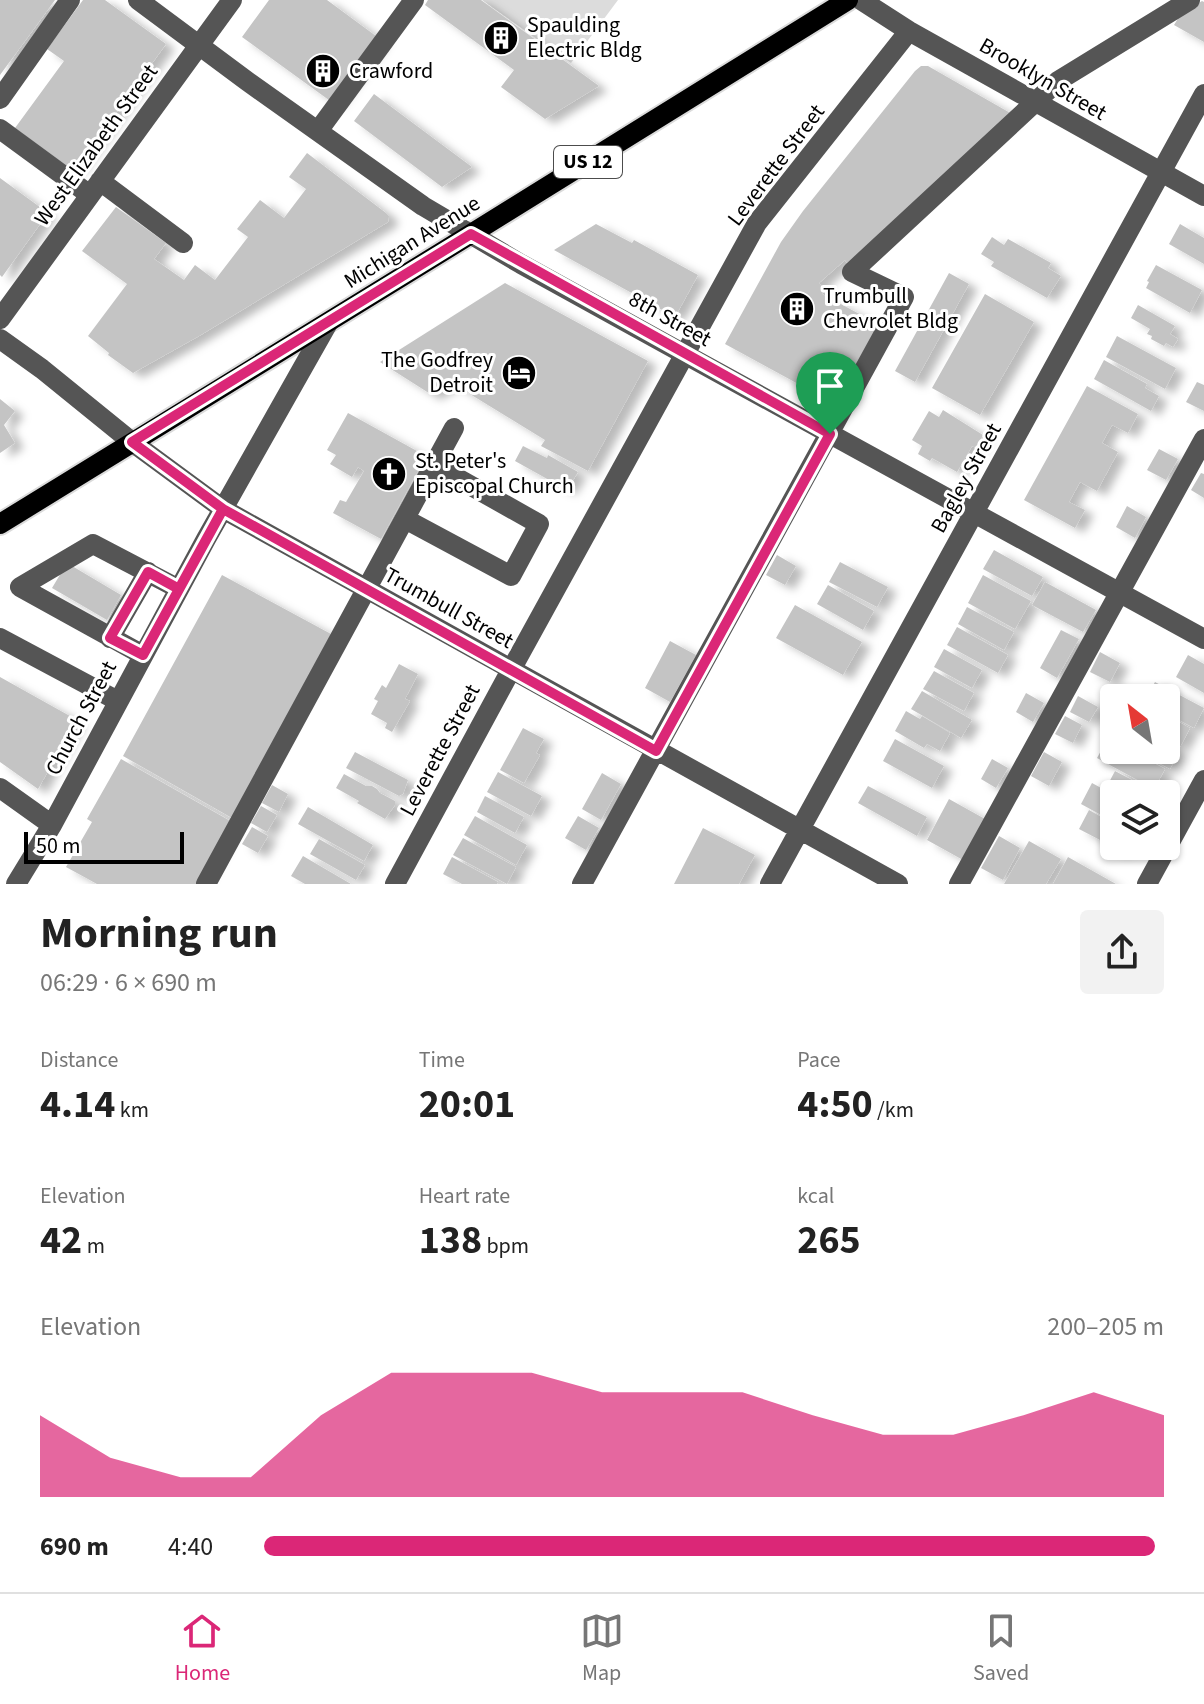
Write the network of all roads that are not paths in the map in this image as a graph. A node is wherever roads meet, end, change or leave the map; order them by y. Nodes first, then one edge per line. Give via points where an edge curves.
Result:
1 (70, 0) edge
2 (138, 0) edge
3 (232, 0) edge
4 (414, 0) edge
5 (848, 0) edge
6 (861, 0) edge
7 (1190, 0) edge
8 (909, 31) junction
9 (199, 45) junction
10 (1204, 94) edge
11 (0, 99) edge
12 (1034, 102) junction
13 (0, 129) edge
14 (318, 131) junction
15 (1161, 173) junction
16 (95, 188) junction
17 (1204, 196) edge
18 (471, 234) junction
19 (183, 243) dead end
20 (0, 319) edge
21 (328, 323) junction
22 (0, 339) edge
23 (685, 354) junction
24 (454, 428) dead end
25 (830, 434) junction
26 (1204, 439) edge
27 (132, 442) junction
28 (434, 465) junction
29 (223, 509) junction
30 (974, 513) junction
31 (405, 519) junction
32 (0, 524) edge
33 (148, 572) junction
34 (179, 589) junction
35 (366, 590) junction
36 (1119, 593) junction
37 (0, 638) edge
38 (110, 638) junction
39 (1204, 639) edge
40 (143, 655) junction
41 (511, 670) junction
42 (118, 701) junction
43 (656, 751) junction
44 (1204, 780) edge
45 (0, 788) edge
46 (52, 825) junction
47 (799, 830) junction
48 (20, 879) edge
49 (42, 884) edge
50 (206, 884) edge
51 (395, 884) edge
52 (582, 884) edge
53 (770, 884) edge
54 (898, 884) edge
55 (959, 884) edge
56 (1147, 884) edge

1 - 11 street
2 - 9 street, 8th Street
3 - 9 street, West Elizabeth Street
4 - 14 street
5 - 18 main road, Michigan Avenue / US 12
6 - 8 street, Brooklyn Street
7 - 12 street via 1058,81
8 - 12 street, Brooklyn Street
8 - 23 street, Leverette Street via 757,223
9 - 14 street, 8th Street
9 - 16 street, West Elizabeth Street
10 - 15 street, Bagley Street
12 - 15 street, Brooklyn Street
12 - 25 street via 852,272 904,297
13 - 16 street
14 - 18 street, 8th Street
15 - 17 street, Brooklyn Street
15 - 30 street, Bagley Street
16 - 19 street
16 - 20 street, West Elizabeth Street
18 - 21 main road, Michigan Avenue / US 12
18 - 23 street, 8th Street
21 - 27 main road, Michigan Avenue / US 12
21 - 29 street, Church Street
22 - 27 street, Trumbull Street
23 - 25 street, 8th Street
23 - 41 street, Leverette Street
24 - 28 street
25 - 30 street, 8th Street
25 - 43 street
26 - 36 street
27 - 29 street, Trumbull Street
27 - 32 main road, Michigan Avenue / US 12
28 - 31 street
28 - 31 street via 539,524 511,576
29 - 34 street, Church Street
29 - 35 street, Trumbull Street
30 - 36 street, 8th Street
30 - 47 street, Bagley Street
31 - 35 street
33 - 34 street
33 - 38 street
33 - 38 street via 93,544 20,587
34 - 40 street, Church Street
35 - 41 street, Trumbull Street
35 - 50 street
36 - 39 street, 8th Street
36 - 55 street
37 - 42 street
38 - 40 street
40 - 42 street, Church Street
41 - 43 street, Trumbull Street
41 - 51 street, Leverette Street
42 - 46 street, Church Street
43 - 47 street, Trumbull Street
43 - 52 street
44 - 56 street
45 - 46 street
46 - 48 street, Church Street
47 - 53 street, Bagley Street
47 - 54 street, Trumbull Street
48 - 49 street

